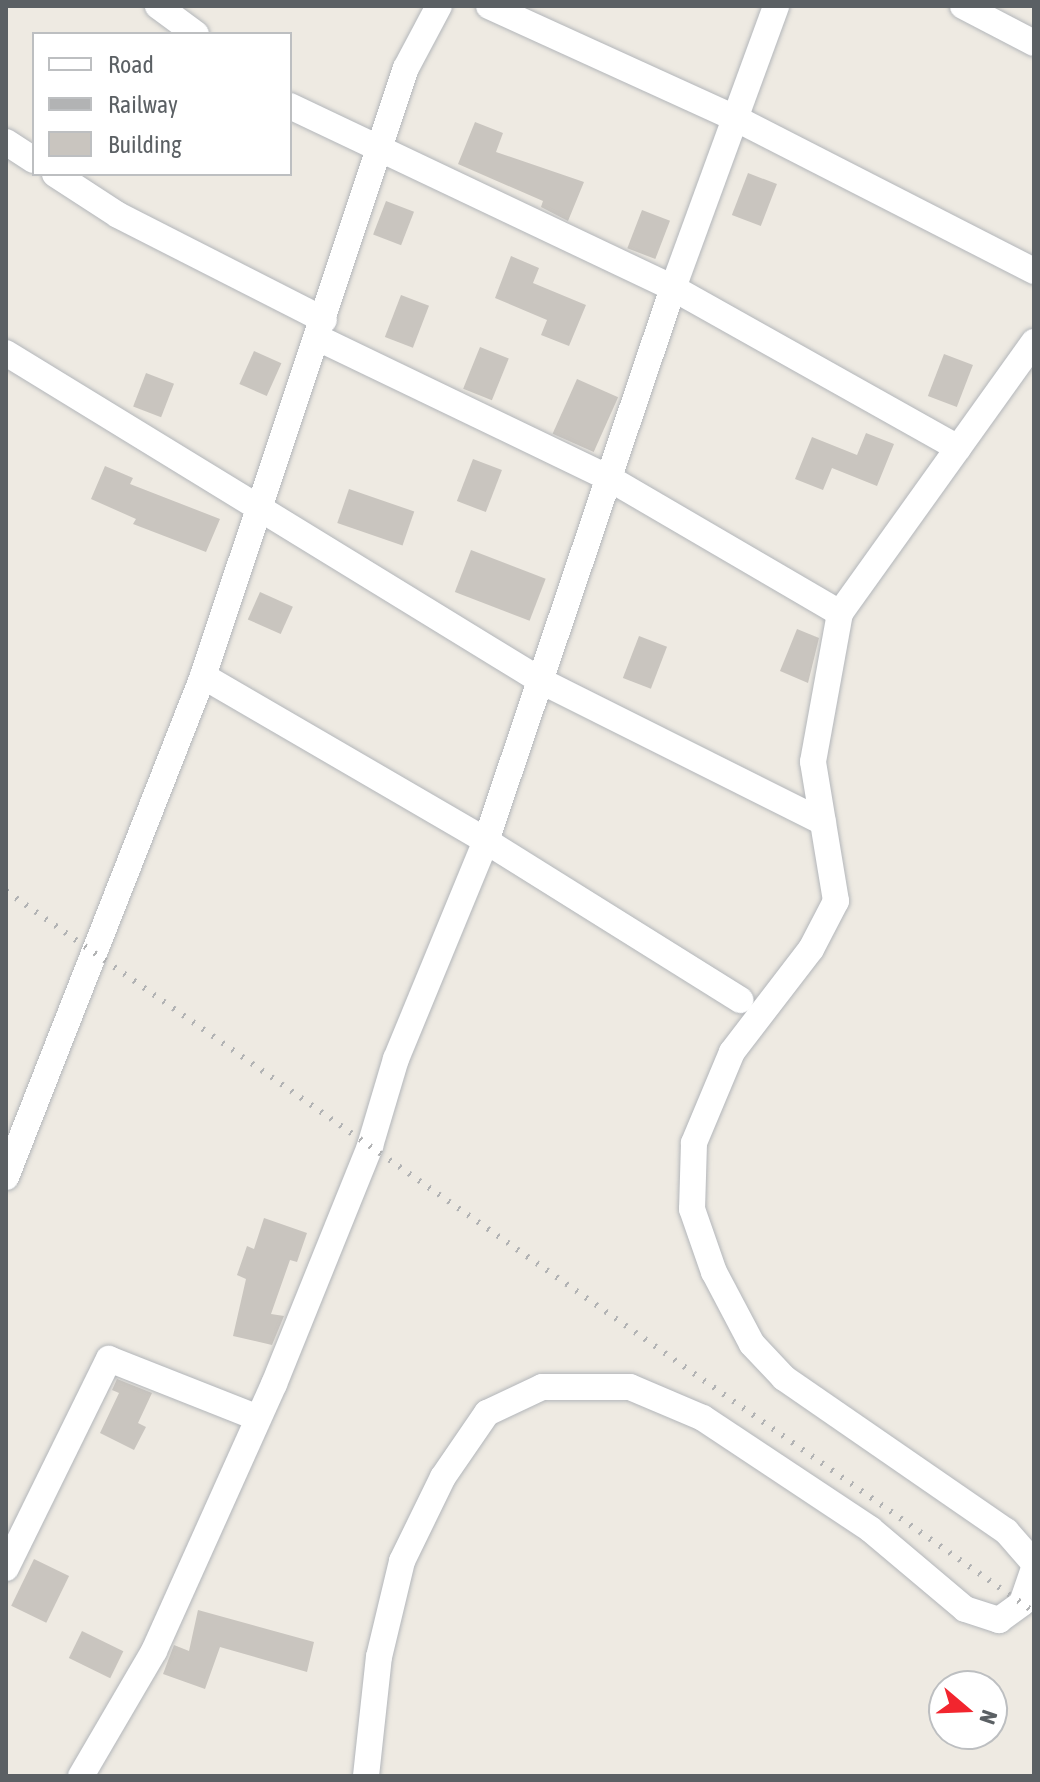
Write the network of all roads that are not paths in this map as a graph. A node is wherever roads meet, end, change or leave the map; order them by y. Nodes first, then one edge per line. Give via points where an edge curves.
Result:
1 (158, 6) edge
2 (439, 6) edge
3 (489, 6) edge
4 (776, 6) edge
5 (963, 6) edge
6 (193, 32) edge
7 (1034, 43) edge
8 (292, 107) edge
9 (735, 118) junction
10 (6, 142) edge
11 (379, 149) junction
12 (32, 159) edge
13 (58, 176) edge
14 (1034, 271) edge
15 (673, 288) junction
16 (321, 329) junction
17 (1034, 342) edge
18 (6, 353) edge
19 (958, 448) junction
20 (607, 477) junction
21 (261, 513) junction
22 (840, 613) junction
23 (203, 676) junction
24 (543, 682) junction
25 (823, 822) junction
26 (486, 841) junction
27 (740, 1000) dead end
28 (6, 1177) edge
29 (258, 1418) junction
30 (1034, 1566) edge
31 (6, 1568) edge
32 (81, 1776) edge
33 (366, 1776) edge

1 - 6 street
2 - 11 street via 406,68
3 - 9 street
4 - 9 street
5 - 7 street
8 - 11 street
9 - 14 street
9 - 15 street
10 - 12 street
11 - 15 street
11 - 16 street
13 - 16 street
15 - 19 street
15 - 20 street
16 - 20 street
16 - 21 street
17 - 19 street
18 - 21 street
19 - 22 street
20 - 22 street
20 - 24 street
21 - 23 street
21 - 24 street
22 - 25 street via 813,762
23 - 26 street
23 - 28 street
24 - 25 street
24 - 26 street
25 - 30 street via 836,901 811,949 732,1052 694,1143 692,1209 714,1272 752,1344 784,1378 1006,1531
26 - 27 street
26 - 29 street via 396,1059 370,1146
29 - 31 street via 109,1359
29 - 32 street via 154,1651
30 - 33 street via 1022,1603 999,1620 965,1609 870,1529 703,1418 630,1387 542,1387 487,1413 443,1477 402,1561 379,1657

